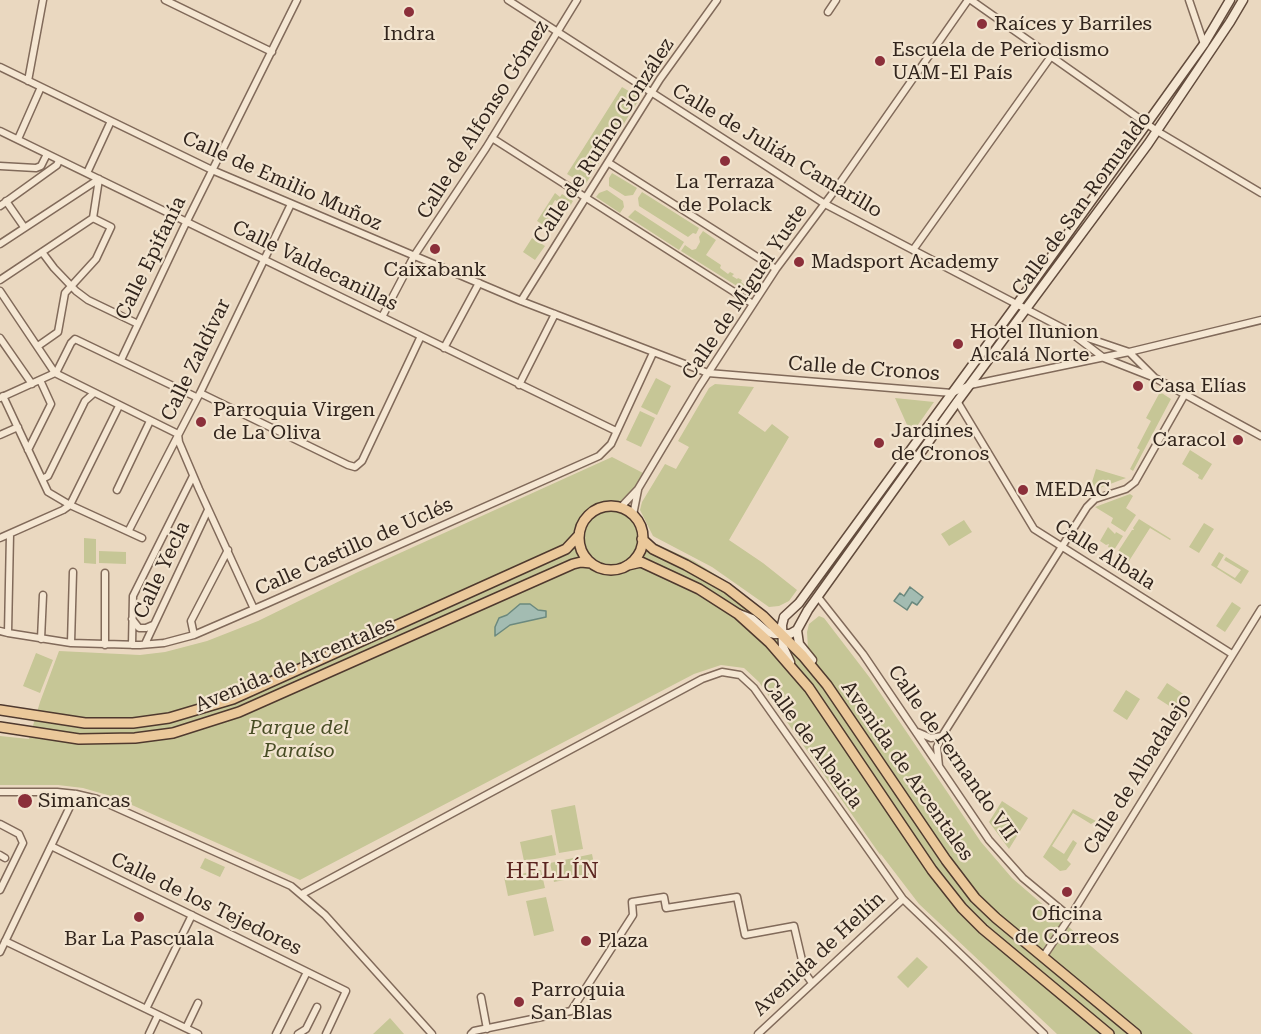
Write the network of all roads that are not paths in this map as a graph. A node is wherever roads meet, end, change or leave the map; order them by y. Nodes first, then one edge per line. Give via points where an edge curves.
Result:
1 (43, 0) edge
2 (165, 0) edge
3 (297, 0) edge
4 (508, 0) edge
5 (578, 0) edge
6 (717, 0) edge
7 (836, 0) edge
8 (970, 0) edge
9 (1189, 0) edge
10 (1230, 0) edge
11 (1243, 0) edge
12 (828, 12) dead end
13 (558, 31) junction
14 (1204, 44) junction
15 (272, 52) junction
16 (1052, 55) junction
17 (0, 67) edge
18 (28, 81) junction
19 (41, 87) junction
20 (652, 93) junction
21 (111, 121) junction
22 (1147, 124) junction
23 (0, 131) edge
24 (1157, 131) junction
25 (492, 138) junction
26 (18, 140) junction
27 (47, 154) junction
28 (59, 159) junction
29 (609, 163) junction
30 (0, 166) edge
31 (212, 170) junction
32 (87, 173) junction
33 (99, 179) junction
34 (1261, 194) edge
35 (588, 198) junction
36 (3, 203) edge
37 (291, 204) junction
38 (825, 204) junction
39 (93, 218) junction
40 (187, 222) junction
41 (24, 227) junction
42 (0, 244) edge
43 (913, 250) junction
44 (42, 252) junction
45 (414, 256) junction
46 (264, 259) junction
47 (776, 269) junction
48 (0, 280) edge
49 (478, 283) junction
50 (70, 286) junction
51 (0, 291) edge
52 (521, 301) junction
53 (753, 304) junction
54 (1015, 304) junction
55 (1026, 311) junction
56 (555, 314) junction
57 (382, 317) junction
58 (1261, 320) edge
59 (138, 324) junction
60 (1070, 332) junction
61 (421, 336) junction
62 (0, 338) edge
63 (38, 346) junction
64 (444, 348) junction
65 (1129, 352) junction
66 (653, 353) junction
67 (1104, 358) junction
68 (121, 360) junction
69 (55, 373) junction
70 (708, 373) junction
71 (1155, 378) junction
72 (40, 380) junction
73 (32, 384) junction
74 (519, 385) junction
75 (970, 385) junction
76 (94, 393) junction
77 (952, 393) junction
78 (1185, 394) junction
79 (198, 395) junction
80 (2, 397) edge
81 (957, 402) junction
82 (119, 406) junction
83 (150, 421) junction
84 (18, 427) junction
85 (616, 431) junction
86 (178, 434) junction
87 (0, 435) edge
88 (1261, 436) edge
89 (28, 450) junction
90 (193, 476) junction
91 (42, 479) junction
92 (638, 489) junction
93 (117, 490) dead end
94 (70, 504) junction
95 (620, 508) junction
96 (208, 510) junction
97 (633, 515) junction
98 (129, 530) junction
99 (10, 534) junction
100 (579, 535) junction
101 (0, 538) edge
102 (142, 538) dead end
103 (642, 539) junction
104 (1061, 548) junction
105 (228, 550) junction
106 (591, 563) junction
107 (628, 565) junction
108 (73, 572) dead end
109 (105, 573) dead end
110 (43, 595) dead end
111 (818, 597) junction
112 (254, 609) junction
113 (1261, 609) edge
114 (738, 614) junction
115 (763, 616) junction
116 (784, 617) junction
117 (132, 618) junction
118 (153, 625) junction
119 (0, 630) edge
120 (798, 630) junction
121 (8, 633) junction
122 (194, 634) junction
123 (782, 634) junction
124 (42, 639) junction
125 (71, 643) junction
126 (145, 644) junction
127 (105, 645) junction
128 (132, 645) junction
129 (1232, 654) junction
130 (791, 665) junction
131 (832, 693) junction
132 (0, 710) edge
133 (0, 727) edge
134 (914, 730) junction
135 (942, 736) junction
136 (939, 766) junction
137 (0, 792) edge
138 (76, 794) junction
139 (0, 824) edge
140 (51, 846) junction
141 (0, 890) edge
142 (302, 894) junction
143 (903, 899) junction
144 (192, 915) junction
145 (1070, 917) junction
146 (5, 941) junction
147 (0, 952) edge
148 (1043, 957) junction
149 (307, 972) junction
150 (812, 983) junction
151 (481, 997) dead end
152 (198, 1003) dead end
153 (317, 1007) dead end
154 (146, 1009) junction
155 (158, 1015) junction
156 (186, 1028) junction
157 (487, 1029) junction
158 (277, 1032) edge
159 (149, 1034) edge
160 (198, 1034) edge
161 (285, 1034) edge
162 (298, 1034) edge
163 (326, 1034) edge
164 (432, 1034) edge
165 (471, 1034) edge
166 (758, 1034) edge
167 (1044, 1034) edge
168 (1109, 1034) edge
169 (1136, 1034) edge

1 - 18 street
2 - 15 street
3 - 15 street, Calle Epifanía
4 - 13 street, Calle de Julián Camarillo
5 - 13 street, Calle de Alfonso Gómez
6 - 20 street, Calle de Rufino González
7 - 12 street
8 - 16 street
8 - 38 street, Calle de Miguel Yuste
9 - 14 street
10 - 14 main road, Calle de San Romualdo
11 - 24 main road, Calle de San Romualdo
13 - 20 street, Calle de Julián Camarillo
13 - 25 street, Calle de Alfonso Gómez
14 - 22 main road, Calle de San Romualdo
15 - 31 street, Calle Epifanía
16 - 22 street
16 - 43 street
17 - 18 street, Calle de Emilio Muñoz
18 - 19 street, Calle de Emilio Muñoz
19 - 21 street, Calle de Emilio Muñoz
19 - 26 street
20 - 29 street, Calle de Rufino González
20 - 38 street, Calle de Julián Camarillo
21 - 31 street, Calle de Emilio Muñoz
21 - 32 street
22 - 24 street
22 - 54 main road, Calle de San Romualdo
23 - 26 street, Calle Valdecanillas
24 - 34 street
24 - 55 main road, Calle de San Romualdo
25 - 35 street
25 - 45 street, Calle de Alfonso Gómez
26 - 27 street, Calle Valdecanillas
27 - 28 street, Calle Valdecanillas
27 - 30 street via 36,168
28 - 32 street, Calle Valdecanillas
28 - 36 street via 57,165
29 - 35 street, Calle de Rufino González
29 - 47 street
31 - 37 street, Calle de Emilio Muñoz
31 - 40 street, Calle Epifanía
32 - 33 street, Calle Valdecanillas
33 - 39 street
33 - 40 street, Calle Valdecanillas
33 - 41 street
35 - 52 street, Calle de Rufino González
35 - 53 street
36 - 41 street
37 - 45 street, Calle de Emilio Muñoz
37 - 46 street, Calle Zaldívar
38 - 43 street, Calle de Julián Camarillo
38 - 47 street, Calle de Miguel Yuste
39 - 44 street
39 - 50 street via 111,228 96,259
40 - 46 street, Calle Valdecanillas
40 - 59 street, Calle Epifanía
41 - 42 street
43 - 54 street, Calle de Julián Camarillo
44 - 48 street
44 - 50 street
45 - 49 street, Calle de Emilio Muñoz
45 - 57 street, Calle de Alfonso Gómez
46 - 57 street, Calle Valdecanillas
46 - 79 street, Calle Zaldívar
47 - 53 street, Calle de Miguel Yuste
49 - 52 street, Calle de Emilio Muñoz
49 - 64 street
50 - 59 street via 88,300
50 - 63 street via 62,304 58,332
51 - 63 street
52 - 56 street, Calle de Emilio Muñoz
53 - 70 street, Calle de Miguel Yuste
54 - 55 street, Calle de Julián Camarillo
54 - 77 main road, Calle de San Romualdo
55 - 60 street, Calle de Julián Camarillo
55 - 75 main road, Calle de San Romualdo
56 - 66 street, Calle de Emilio Muñoz
56 - 74 street
57 - 61 street, Calle Valdecanillas
58 - 65 street, Calle de Cronos
59 - 68 street, Calle Epifanía
60 - 65 street, Calle de Julián Camarillo
60 - 67 street, Calle de Julián Camarillo
61 - 64 street, Calle Valdecanillas
61 - 79 street via 362,461 355,467
62 - 73 street
63 - 69 street
64 - 74 street, Calle Valdecanillas
65 - 67 street, Calle de Cronos
65 - 71 street, Calle de Julián Camarillo
66 - 70 street, Calle de Emilio Muñoz
66 - 85 street, Calle Castillo de Uclés
67 - 71 street, Calle de Julián Camarillo
67 - 75 street, Calle de Cronos
68 - 69 street via 75,339
68 - 79 street
69 - 72 street
69 - 76 street
70 - 77 street, Calle de Cronos
70 - 92 street, Calle de Miguel Yuste
71 - 78 street, Calle de Julián Camarillo
72 - 73 street
72 - 89 street via 51,404
73 - 80 street
74 - 85 street, Calle Valdecanillas
75 - 77 street, Calle de Cronos
75 - 81 main road, Calle de San Romualdo
76 - 82 street
76 - 91 street via 86,401 48,477
77 - 81 street, Calle Albala
77 - 116 main road, Calle de San Romualdo via 799,603
78 - 88 street, Calle de Julián Camarillo
78 - 104 street via 1135,482 1087,507
79 - 86 street, Calle Zaldívar
80 - 84 street
81 - 104 street, Calle Albala via 1034,529
81 - 111 main road, Calle de San Romualdo
82 - 83 street
82 - 94 street
83 - 86 street
83 - 93 street
84 - 87 street
84 - 89 street
85 - 112 street, Calle Castillo de Uclés via 611,444 599,456
86 - 90 street
86 - 98 street, Calle Zaldívar
89 - 91 street
90 - 96 street
90 - 117 street via 133,596
91 - 94 street via 48,492
92 - 95 street, Calle de Miguel Yuste
92 - 97 street, Calle de Miguel Yuste
94 - 98 street
94 - 99 street
95 - 97 main road
95 - 100 main road via 606,506 593,511 583,521
96 - 105 street
96 - 118 street, Calle Yecla
97 - 103 main road
98 - 102 street
99 - 101 street
99 - 121 street
100 - 106 main road via 581,550
100 - 132 main road, Avenida de Arcentales via 566,549 223,702 169,718 133,723 85,723
103 - 107 main road via 637,556
103 - 115 main road, Avenida de Arcentales via 653,549 727,588
104 - 129 street, Calle Albala
104 - 135 street
105 - 112 street
105 - 122 street via 191,621
106 - 107 main road via 606,570
106 - 133 main road, Avenida de Arcentales via 573,564 238,712 173,733 79,739
107 - 114 main road, Avenida de Arcentales via 641,562 699,589
108 - 125 street
109 - 127 street
110 - 124 street
111 - 120 main road, Calle de San Romualdo
111 - 134 street, Calle de Fernando VII via 863,654
112 - 122 street, Calle Castillo de Uclés
113 - 129 street, Calle de Albadalejo
114 - 123 main road via 752,619 767,632
114 - 130 main road, Avenida de Arcentales
115 - 116 main road
115 - 123 main road, Avenida de Arcentales
116 - 123 main road
117 - 118 street via 139,628
117 - 128 street
118 - 126 street, Calle Yecla
119 - 121 street, Calle Castillo de Uclés
120 - 123 main road
120 - 131 main road via 799,644 828,681
121 - 124 street, Calle Castillo de Uclés
122 - 126 street, Calle Castillo de Uclés
123 - 130 main road
123 - 131 main road, Avenida de Arcentales
124 - 125 street, Calle Castillo de Uclés
125 - 127 street, Calle Castillo de Uclés
126 - 128 street, Calle Castillo de Uclés
127 - 128 street, Calle Castillo de Uclés
129 - 145 street, Calle de Albadalejo
130 - 168 main road, Avenida de Arcentales via 962,908
131 - 148 main road, Avenida de Arcentales via 969,890
134 - 135 street via 924,736
134 - 136 street, Calle de Fernando VII
135 - 136 street via 937,747
136 - 145 street, Calle de Fernando VII via 1005,860
137 - 138 street
138 - 140 street
138 - 142 street via 97,799
139 - 141 street via 19,834 23,843
140 - 144 street, Calle de los Tejedores
140 - 146 street
142 - 143 street, Calle de Albaida via 702,679 722,672 740,675 754,688
142 - 164 street
143 - 150 street, Avenida de Hellín
143 - 167 street, Calle de Albaida
144 - 149 street, Calle de los Tejedores
144 - 154 street
145 - 148 street, Calle de Albadalejo
146 - 147 street
146 - 154 street
148 - 169 main road, Avenida de Arcentales
149 - 158 street
149 - 163 street, Calle de los Tejedores via 346,991
150 - 157 street via 805,974 794,926 745,935 737,897 666,908 664,897 632,902 633,915 571,1011
150 - 166 street, Avenida de Hellín
151 - 157 street
152 - 156 street
153 - 162 street via 306,1029
154 - 155 street
155 - 156 street
155 - 159 street
156 - 160 street
157 - 165 street
158 - 161 street

